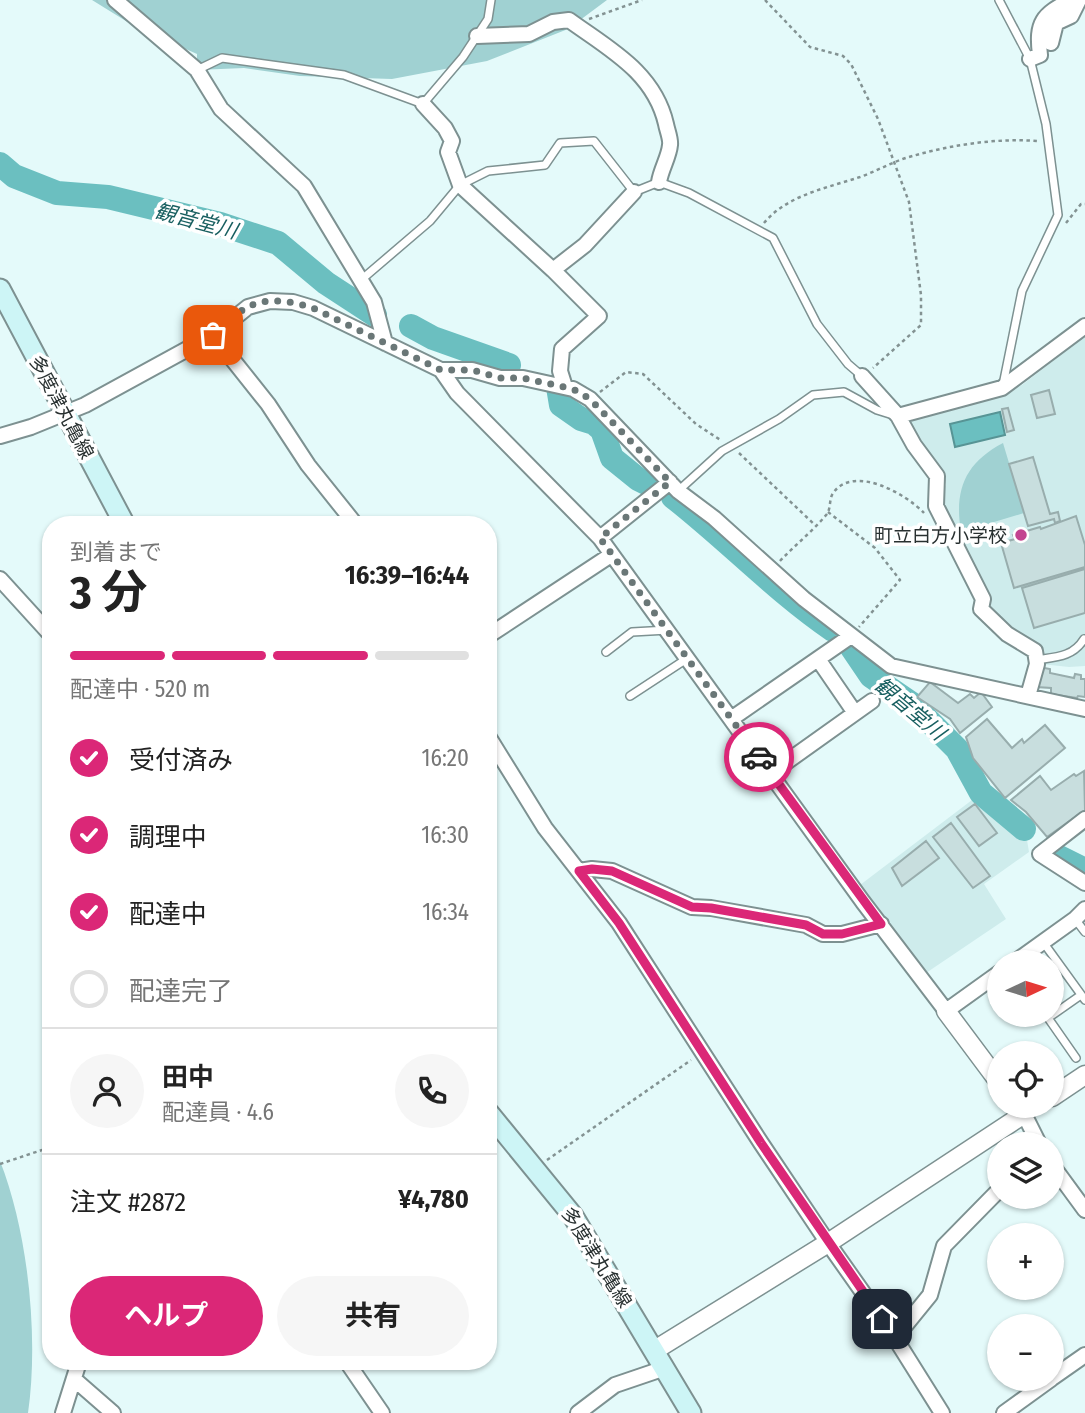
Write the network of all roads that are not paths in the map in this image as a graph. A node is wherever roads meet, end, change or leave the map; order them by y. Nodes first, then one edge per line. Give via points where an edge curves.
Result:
1 (115, 0) edge
2 (491, 0) edge
3 (999, 0) edge
4 (1071, 0) edge
5 (1079, 0) edge
6 (477, 36) junction
7 (1051, 43) dead end
8 (1030, 59) junction
9 (197, 70) junction
10 (423, 104) junction
11 (659, 181) junction
12 (460, 185) junction
13 (634, 192) junction
14 (553, 270) junction
15 (361, 280) junction
16 (0, 289) edge
17 (1085, 326) edge
18 (213, 335) junction
19 (385, 343) junction
20 (441, 370) junction
21 (862, 376) joint
22 (565, 387) junction
23 (1002, 388) junction
24 (66, 413) junction
25 (898, 416) junction
26 (0, 436) edge
27 (674, 486) junction
28 (120, 516) edge
29 (349, 516) edge
30 (600, 538) junction
31 (611, 555) junction
32 (0, 579) edge
33 (42, 625) edge
34 (497, 630) edge
35 (669, 630) junction
36 (852, 636) junction
37 (1084, 639) edge
38 (606, 652) dead end
39 (688, 658) junction
40 (818, 659) junction
41 (1037, 660) junction
42 (630, 696) dead end
43 (1028, 696) junction
44 (872, 701) dead end
45 (1085, 709) edge
46 (855, 713) junction
47 (731, 719) junction
48 (497, 751) edge
49 (771, 773) junction
50 (1085, 819) edge
51 (579, 871) junction
52 (1085, 883) edge
53 (1080, 914) edge
54 (881, 924) junction
55 (1085, 932) edge
56 (1043, 942) junction
57 (1032, 950) edge
58 (987, 982) edge
59 (1084, 998) edge
60 (1064, 1008) edge
61 (946, 1011) junction
62 (1054, 1027) edge
63 (1076, 1058) dead end
64 (987, 1066) edge
65 (1085, 1075) edge
66 (1064, 1089) edge
67 (1014, 1118) edge
68 (497, 1123) edge
69 (1064, 1181) edge
70 (987, 1202) edge
71 (1085, 1210) edge
72 (828, 1243) junction
73 (895, 1338) junction
74 (1085, 1355) edge
75 (660, 1359) junction
76 (77, 1370) edge
77 (352, 1370) edge
78 (1064, 1370) edge
79 (74, 1379) junction
80 (1034, 1391) edge
81 (63, 1413) edge
82 (113, 1413) edge
83 (382, 1413) edge
84 (578, 1413) edge
85 (691, 1413) edge
86 (942, 1413) edge
87 (1003, 1413) edge

1 - 9 street
2 - 6 lane via 488,19
3 - 8 lane
4 - 8 street via 1048,12 1037,33 1040,55
5 - 7 street via 1071,16 1056,23
6 - 10 lane
6 - 11 street via 529,34 569,20 643,76 663,113 670,145
8 - 23 lane via 1046,124 1058,215 1022,292
9 - 10 lane via 222,58 344,75
9 - 15 street via 221,109 304,186
10 - 12 street via 452,141 448,152
11 - 13 lane
11 - 21 lane via 689,192 773,238 817,324
12 - 13 lane via 488,171 545,165 560,143 594,141
12 - 14 street
12 - 15 lane via 430,221
13 - 14 street via 585,246
14 - 22 street via 599,316 562,349
15 - 19 street via 374,302
16 - 24 main road, 多度津丸亀線
17 - 23 street
18 - 19 street via 248,307 270,301 293,302
18 - 24 street
18 - 29 street
19 - 20 street
20 - 22 street via 472,370
20 - 30 street via 457,393
21 - 25 street
22 - 27 street via 590,399
23 - 25 street
24 - 26 street
24 - 28 main road, 多度津丸亀線
25 - 27 lane via 844,392 813,395
25 - 41 street via 937,476 936,506 983,599 981,609 1007,634 1035,651
27 - 30 street
27 - 36 street
30 - 31 street
31 - 34 street
31 - 35 street
32 - 33 street
35 - 38 lane via 632,632
35 - 39 street
36 - 40 street
36 - 43 street via 891,666
37 - 41 lane via 1068,654
39 - 42 lane
39 - 47 street
40 - 46 street
40 - 47 street
41 - 43 street
43 - 45 street
44 - 46 street
46 - 49 street
47 - 49 street
48 - 51 street via 545,828
49 - 54 street
50 - 52 street via 1040,854
51 - 54 street via 612,871 692,907 806,925 823,934
51 - 72 street via 619,923
53 - 55 lane
53 - 56 street
54 - 61 street
56 - 57 street
56 - 59 lane
58 - 61 street
59 - 60 lane
61 - 64 street
62 - 63 lane
65 - 66 street
67 - 72 street
68 - 75 main road, 多度津丸亀線 via 573,1216
69 - 71 street
70 - 73 street via 944,1247 930,1295
72 - 73 street
72 - 75 street
73 - 86 street
74 - 78 street
75 - 84 street
75 - 85 main road, 多度津丸亀線
76 - 79 street
77 - 83 street
79 - 81 street
79 - 82 street
80 - 87 street

